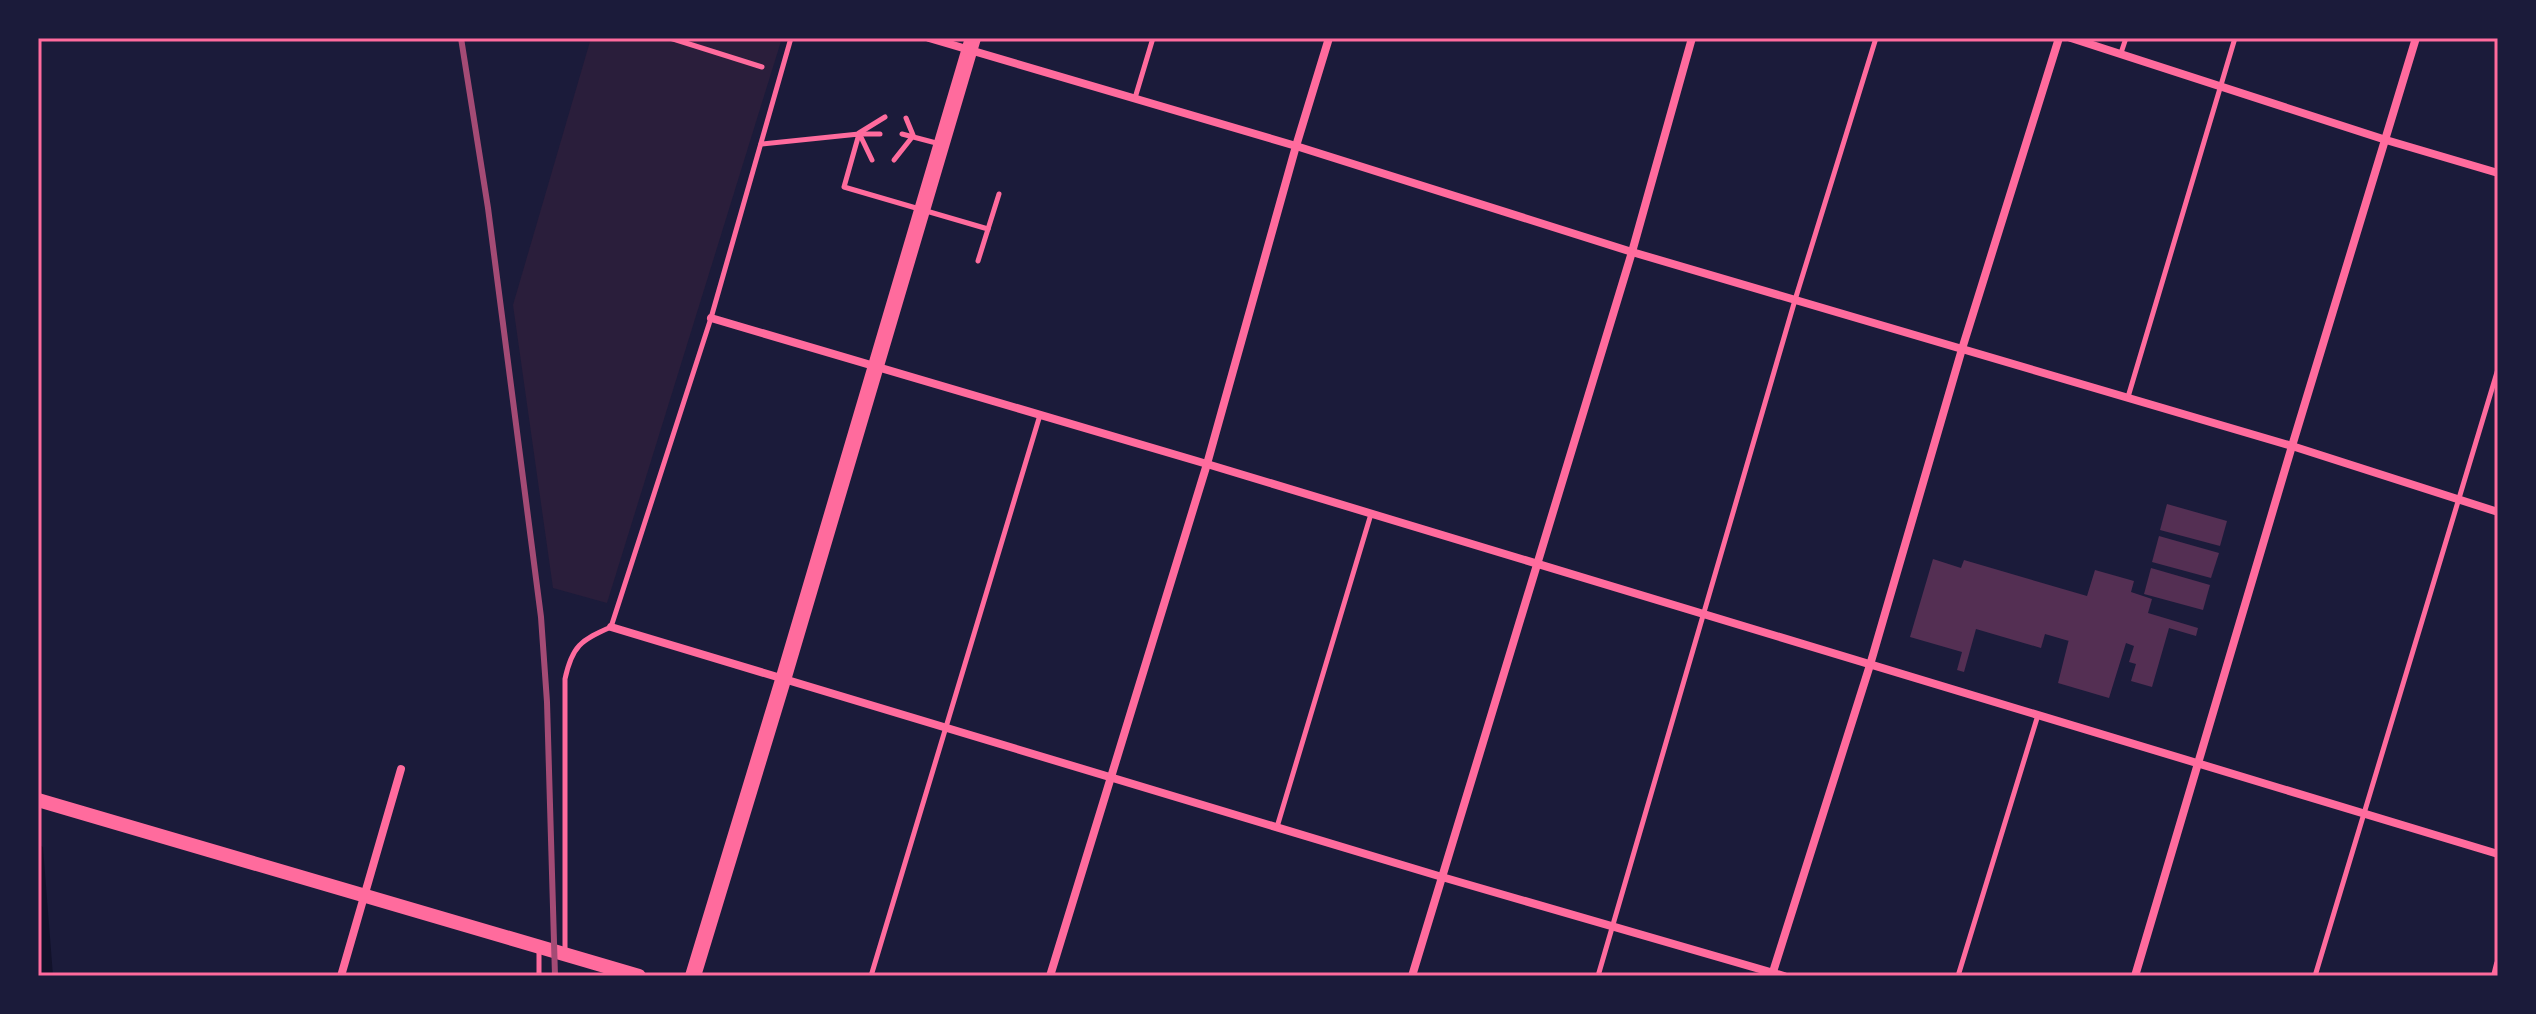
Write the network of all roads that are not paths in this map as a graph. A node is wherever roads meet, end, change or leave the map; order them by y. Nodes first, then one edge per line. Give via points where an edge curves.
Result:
1 (670, 38) edge
2 (791, 38) edge
3 (929, 38) edge
4 (1153, 38) edge
5 (1329, 38) edge
6 (1692, 38) edge
7 (1876, 38) edge
8 (2059, 38) edge
9 (2071, 38) edge
10 (2126, 38) edge
11 (2235, 38) edge
12 (2416, 38) edge
13 (971, 44) edge
14 (2121, 54) junction
15 (762, 67) dead end
16 (2221, 87) junction
17 (1135, 99) junction
18 (885, 117) dead end
19 (906, 118) dead end
20 (859, 134) junction
21 (880, 134) dead end
22 (902, 134) dead end
23 (913, 135) junction
24 (2386, 140) junction
25 (761, 144) junction
26 (941, 144) junction
27 (1296, 146) junction
28 (872, 160) dead end
29 (894, 160) dead end
30 (2498, 173) edge
31 (999, 194) dead end
32 (923, 208) junction
33 (988, 229) junction
34 (1632, 252) junction
35 (978, 261) dead end
36 (1795, 300) junction
37 (711, 318) junction
38 (1962, 349) junction
39 (875, 367) junction
40 (2498, 369) edge
41 (2128, 398) junction
42 (1040, 415) junction
43 (2292, 446) junction
44 (1207, 464) junction
45 (2459, 499) junction
46 (2498, 512) edge
47 (1371, 514) junction
48 (1537, 565) junction
49 (1704, 615) junction
50 (611, 627) junction
51 (1870, 665) junction
52 (783, 680) junction
53 (2038, 715) junction
54 (946, 729) junction
55 (2199, 763) junction
56 (401, 769) dead end
57 (1110, 777) junction
58 (38, 800) edge
59 (2365, 813) junction
60 (1277, 828) junction
61 (2498, 854) edge
62 (1442, 877) junction
63 (366, 895) junction
64 (1612, 927) junction
65 (539, 947) junction
66 (565, 955) junction
67 (2498, 964) edge
68 (1772, 974) edge
69 (341, 976) edge
70 (539, 976) edge
71 (639, 976) edge
72 (693, 976) edge
73 (871, 976) edge
74 (1050, 976) edge
75 (1412, 976) edge
76 (1598, 976) edge
77 (1784, 976) edge
78 (1958, 976) edge
79 (2135, 976) edge
80 (2315, 976) edge
81 (2495, 976) edge

1 - 15 lane
2 - 25 lane
3 - 13 street
4 - 17 lane
5 - 27 street
6 - 34 street
7 - 36 lane
8 - 38 street
9 - 14 street
10 - 14 lane
11 - 16 lane
12 - 24 street
13 - 17 street
13 - 26 main road
14 - 16 street
16 - 24 street
16 - 41 lane
17 - 27 street
18 - 20 lane
19 - 23 lane
20 - 21 lane
20 - 25 lane
20 - 28 lane
20 - 32 lane via 844,187
22 - 23 lane
23 - 26 lane
23 - 29 lane
24 - 30 street
24 - 43 street
25 - 37 lane
26 - 32 main road
27 - 34 street
27 - 44 street
31 - 33 lane
32 - 33 lane
32 - 39 main road
33 - 35 lane
34 - 36 street
34 - 48 street
36 - 38 street
36 - 49 lane
37 - 39 street
37 - 50 lane
38 - 41 street
38 - 51 street
39 - 42 street
39 - 52 main road
40 - 45 lane
41 - 43 street
42 - 44 street
42 - 54 lane
43 - 45 street
43 - 55 street
44 - 47 street
44 - 57 street
45 - 46 street
45 - 59 lane
47 - 48 street
47 - 60 lane
48 - 49 street
48 - 62 street
49 - 51 street
49 - 64 lane
50 - 52 street
50 - 66 lane via 583,639 565,679
51 - 53 street
51 - 68 street
52 - 54 street
52 - 72 main road
53 - 55 street
53 - 78 lane
54 - 57 street
54 - 73 lane
55 - 59 street
55 - 79 street
56 - 63 street
57 - 60 street
57 - 74 street
58 - 63 street
59 - 61 street
59 - 80 lane
60 - 62 street
62 - 64 street
62 - 75 street
63 - 65 street
63 - 69 street
64 - 68 street
64 - 76 lane
65 - 66 street
65 - 70 lane
66 - 71 street
67 - 81 street
68 - 77 street

